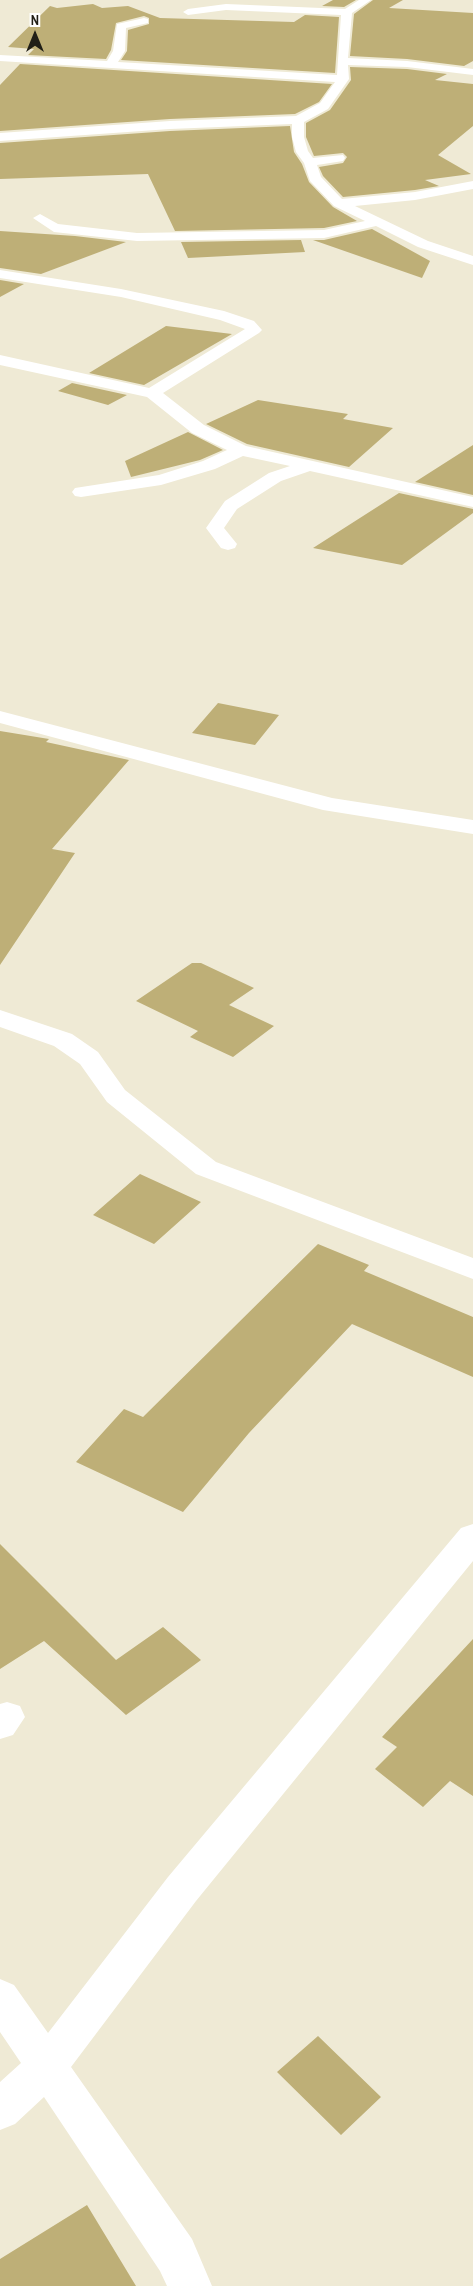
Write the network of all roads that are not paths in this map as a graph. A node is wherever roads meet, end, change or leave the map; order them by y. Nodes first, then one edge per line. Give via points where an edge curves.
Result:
1 (366, 0) edge
2 (188, 12) dead end
3 (347, 12) junction
4 (144, 21) dead end
5 (0, 58) edge
6 (342, 61) junction
7 (116, 65) junction
8 (473, 72) edge
9 (343, 79) junction
10 (163, 114) dead end
11 (298, 120) junction
12 (170, 125) junction
13 (0, 137) edge
14 (339, 158) dead end
15 (310, 162) junction
16 (473, 185) edge
17 (339, 203) junction
18 (40, 218) dead end
19 (376, 222) junction
20 (473, 260) edge
21 (0, 274) edge
22 (0, 360) edge
23 (152, 393) junction
24 (241, 450) junction
25 (307, 466) junction
26 (81, 492) dead end
27 (473, 502) edge
28 (228, 544) dead end
29 (0, 717) edge
30 (473, 827) edge
31 (0, 1018) edge
32 (473, 1269) edge
33 (473, 1537) edge
34 (0, 1998) edge
35 (46, 2066) junction
36 (0, 2110) edge
37 (190, 2286) edge

1 - 3 street
2 - 3 street via 226,7
3 - 6 street
4 - 7 street via 122,26 119,50 112,63
5 - 7 street
6 - 8 street
6 - 9 street
7 - 9 street
9 - 11 street via 324,106
10 - 12 street
11 - 12 street
11 - 15 street via 302,152
12 - 13 street
14 - 15 street
15 - 17 street via 315,178
16 - 17 street via 415,196
17 - 19 street
18 - 19 street via 54,228 137,237 324,234
19 - 20 street via 423,244
21 - 23 street via 121,293 249,324 254,330
22 - 23 street
23 - 24 street via 198,429
24 - 25 street
24 - 26 street via 209,465 161,480
25 - 27 street
25 - 28 street via 275,476 231,505 215,528
29 - 30 street via 331,805
31 - 32 street via 63,1040 90,1058 116,1096 206,1168
33 - 35 street via 182,1890
34 - 35 street
35 - 36 street
35 - 37 street via 176,2255

